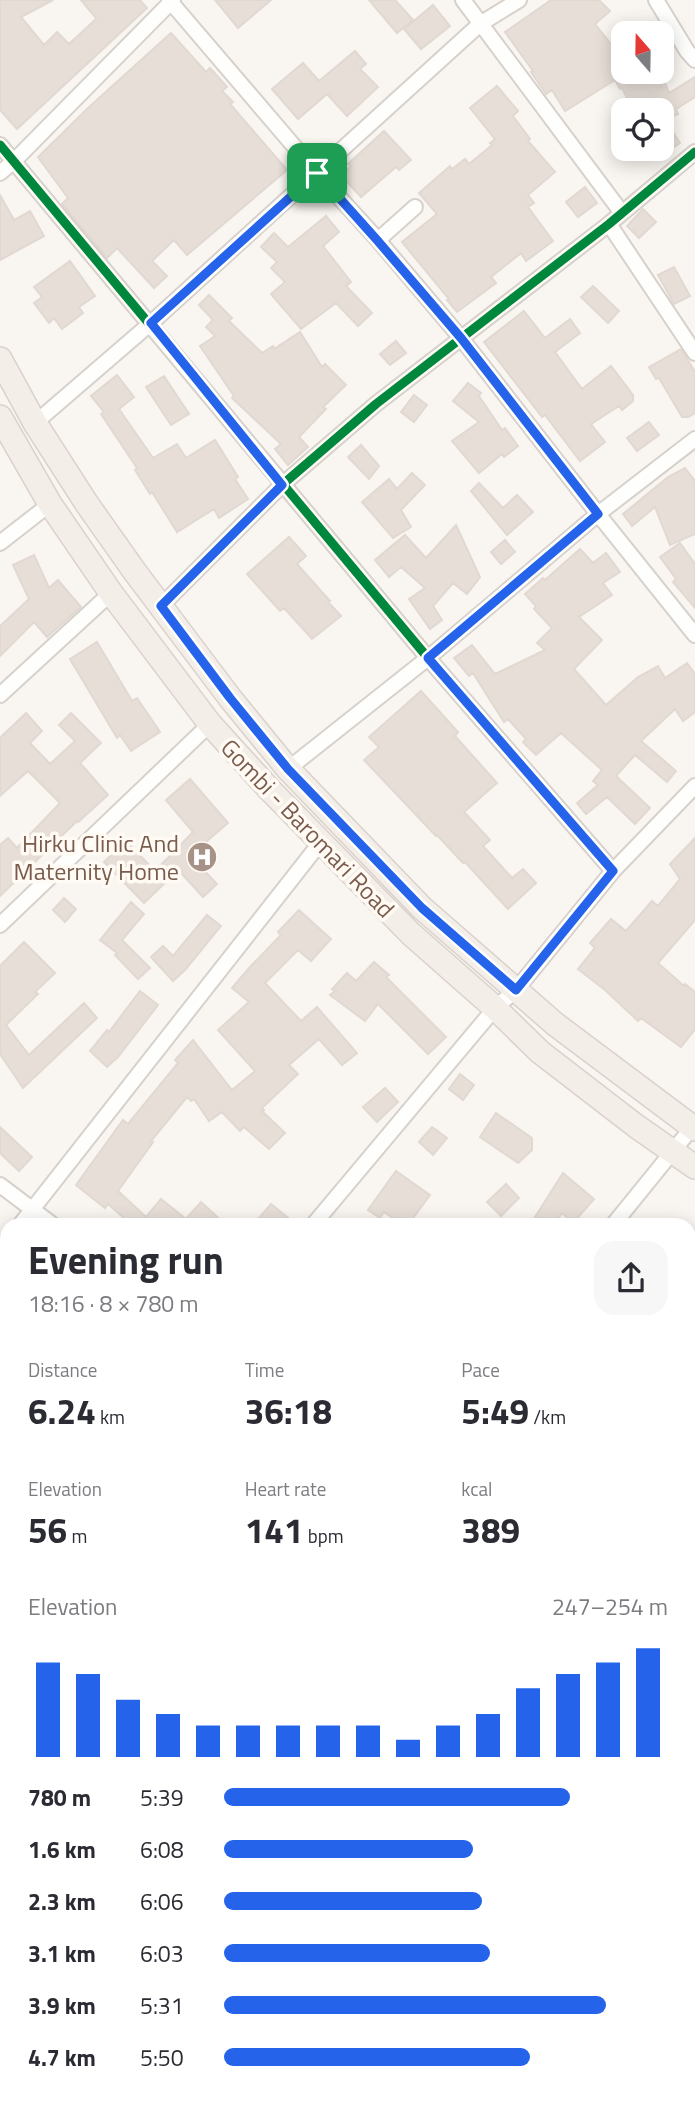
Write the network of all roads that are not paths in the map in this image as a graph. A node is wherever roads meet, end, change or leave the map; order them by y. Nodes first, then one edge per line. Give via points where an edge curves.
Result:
1 (463, 0) edge
2 (519, 0) edge
3 (656, 0) edge
4 (171, 1) edge
5 (480, 24) junction
6 (695, 60) edge
7 (0, 145) edge
8 (695, 152) edge
9 (13, 162) junction
10 (0, 173) edge
11 (317, 173) junction
12 (415, 207) dead end
13 (622, 213) junction
14 (609, 224) junction
15 (377, 240) junction
16 (151, 323) junction
17 (461, 338) junction
18 (695, 354) edge
19 (0, 359) edge
20 (0, 417) edge
21 (36, 423) junction
22 (695, 439) edge
23 (282, 485) junction
24 (50, 504) junction
25 (598, 514) junction
26 (0, 543) edge
27 (111, 593) junction
28 (161, 606) junction
29 (695, 635) edge
30 (428, 658) junction
31 (0, 695) edge
32 (210, 724) junction
33 (288, 769) junction
34 (695, 786) edge
35 (320, 843) junction
36 (613, 871) junction
37 (0, 925) edge
38 (516, 990) junction
39 (495, 1008) junction
40 (694, 1127) edge
41 (673, 1152) junction
42 (695, 1167) edge
43 (0, 1185) edge
44 (33, 1209) junction
45 (26, 1218) edge
46 (44, 1218) edge
47 (319, 1218) edge
48 (619, 1218) edge

1 - 5 street
2 - 5 street
3 - 6 street
4 - 9 street
4 - 11 street
5 - 11 street
5 - 13 street
7 - 9 street
8 - 13 street
9 - 10 street
9 - 16 street
11 - 15 street
11 - 16 street
12 - 15 street
13 - 14 street
14 - 17 street
14 - 18 street
15 - 17 street
16 - 21 street
16 - 23 street
17 - 23 street
17 - 25 street
19 - 21 main road, Gombi - Baromari Road
20 - 24 main road, Gombi - Baromari Road
21 - 28 main road, Gombi - Baromari Road
22 - 25 street
23 - 28 street
23 - 30 street
24 - 26 street
24 - 27 main road, Gombi - Baromari Road
25 - 29 street
25 - 30 street
27 - 31 street
27 - 32 main road, Gombi - Baromari Road
28 - 33 main road, Gombi - Baromari Road
30 - 33 street
30 - 36 street
32 - 35 main road, Gombi - Baromari Road
32 - 37 street
33 - 38 main road, Gombi - Baromari Road via 422,908
34 - 36 street
35 - 39 main road, Gombi - Baromari Road via 411,934
35 - 44 street
36 - 38 street
38 - 39 street
38 - 40 main road, Gombi - Baromari Road
39 - 41 main road, Gombi - Baromari Road via 540,1052
39 - 47 street
40 - 41 street
41 - 42 main road, Gombi - Baromari Road
41 - 48 street
43 - 44 street
44 - 45 street
44 - 46 street

